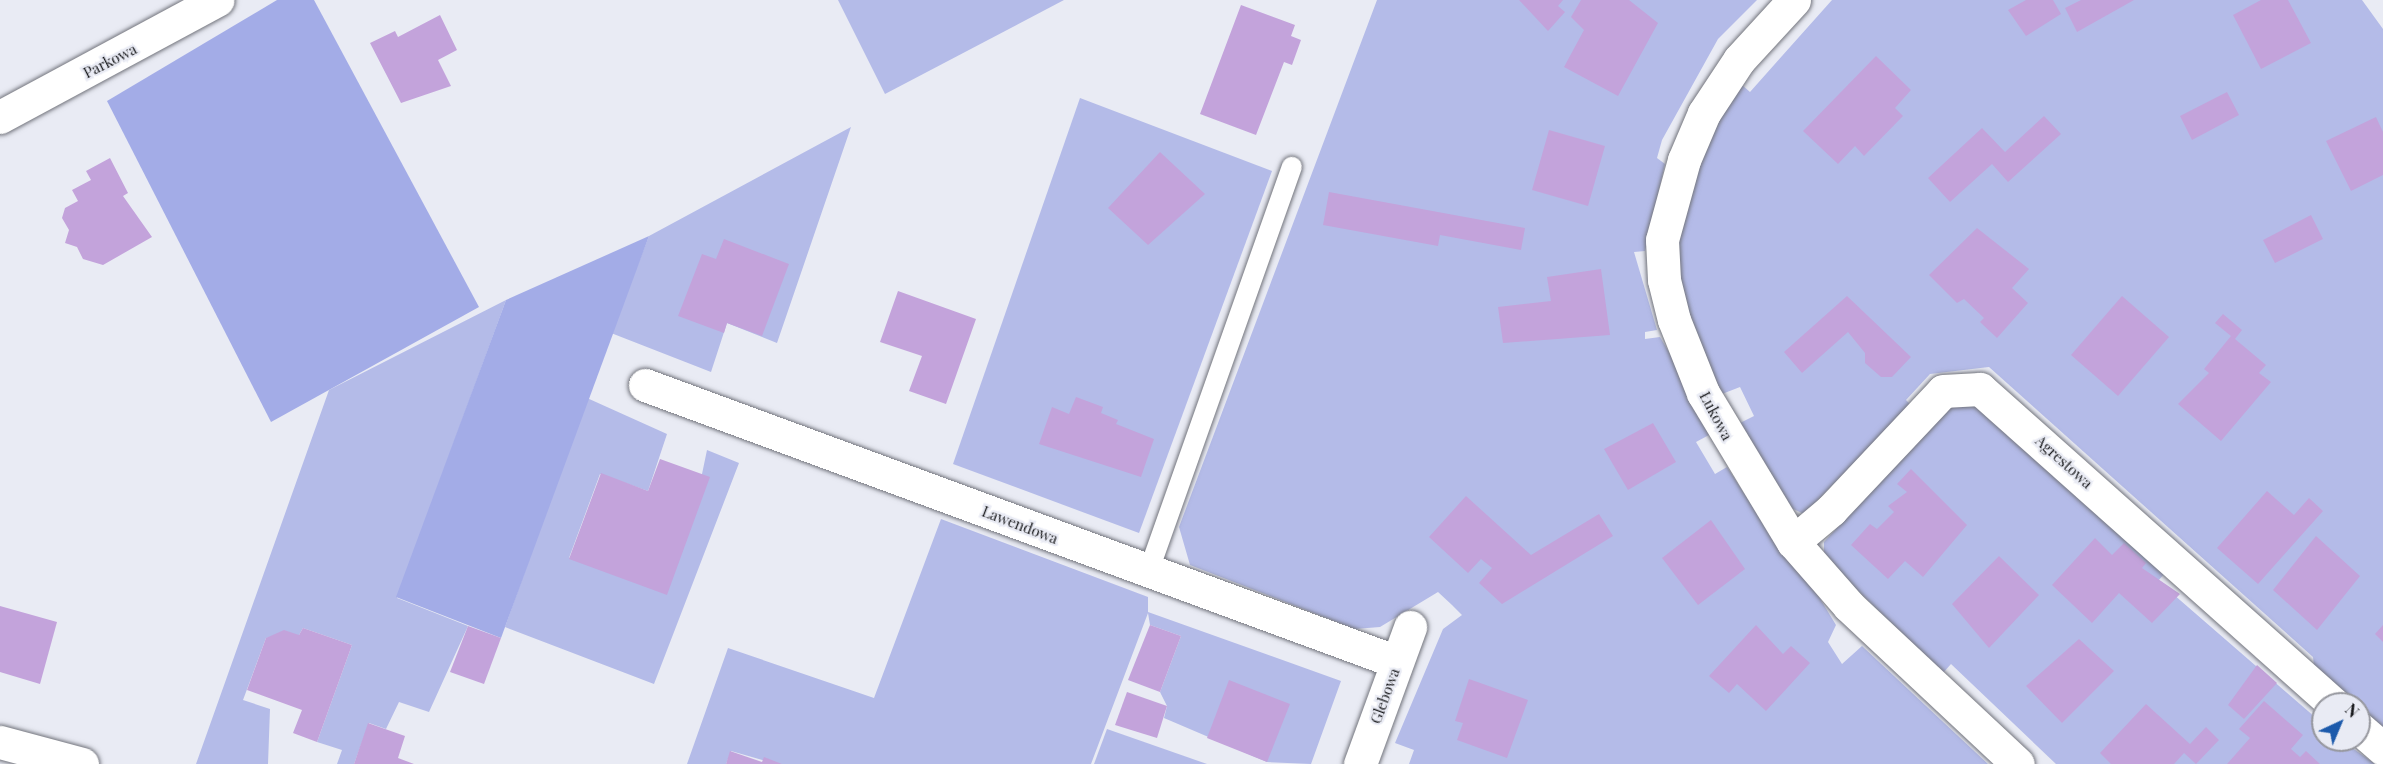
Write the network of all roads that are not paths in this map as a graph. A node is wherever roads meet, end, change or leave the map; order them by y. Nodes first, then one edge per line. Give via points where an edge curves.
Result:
1 (217, 0) edge
2 (1794, 0) edge
3 (0, 117) edge
4 (1292, 167) dead end
5 (645, 385) dead end
6 (1793, 542) junction
7 (1148, 573) junction
8 (1410, 627) dead end
9 (1397, 662) junction
10 (2320, 692) edge
11 (2371, 738) edge
12 (0, 742) edge
13 (2383, 749) edge
14 (82, 764) edge
15 (1360, 764) edge
16 (2018, 764) edge

1 - 3 street, Parkowa
2 - 6 street, Łukowa via 1739,60 1704,113 1675,187 1662,240 1671,310 1703,393
4 - 7 lane
5 - 7 street, Lawendowa
6 - 10 street, Agrestowa via 1831,510 1943,391 1980,389
6 - 16 street, Łukowa via 1849,606
7 - 9 street, Lawendowa
8 - 9 street, Glebowa
9 - 15 street, Glebowa
11 - 13 street
12 - 14 street

